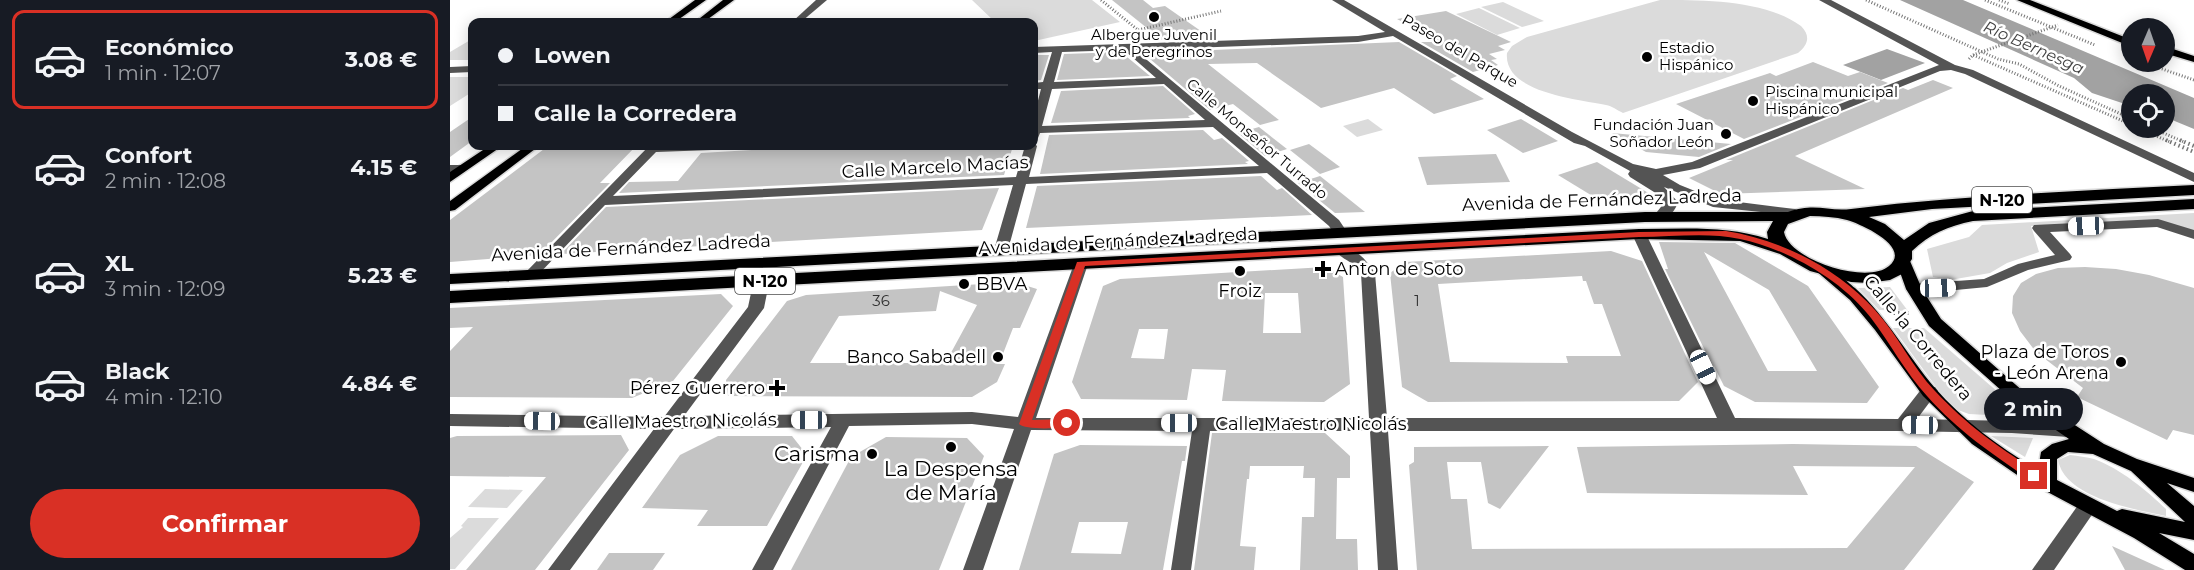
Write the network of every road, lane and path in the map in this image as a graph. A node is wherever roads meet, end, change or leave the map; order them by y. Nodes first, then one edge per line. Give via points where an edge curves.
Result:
1 (701, 0) edge
2 (729, 0) edge
3 (822, 0) edge
4 (1101, 0) edge
5 (1337, 0) edge
6 (1824, 0) edge
7 (1866, 0) edge
8 (1985, 0) edge
9 (2022, 0) edge
10 (2039, 0) edge
11 (1221, 11) dead end
12 (675, 18) edge
13 (704, 18) edge
14 (801, 18) edge
15 (2058, 25) dead end
16 (2121, 32) edge
17 (1395, 33) junction
18 (2121, 40) edge
19 (2096, 45) dead end
20 (1125, 46) junction
21 (1058, 49) junction
22 (1038, 50) edge
23 (2175, 53) edge
24 (2194, 59) edge
25 (2175, 60) edge
26 (2194, 66) edge
27 (1950, 67) junction
28 (468, 69) edge
29 (450, 70) edge
30 (2173, 72) edge
31 (2175, 72) edge
32 (2194, 79) edge
33 (1165, 81) junction
34 (1038, 86) edge
35 (1046, 86) junction
36 (1536, 113) junction
37 (2121, 114) edge
38 (1038, 117) edge
39 (2121, 120) edge
40 (1215, 123) junction
41 (1038, 132) edge
42 (1571, 135) junction
43 (2161, 138) edge
44 (2175, 138) edge
45 (2194, 146) edge
46 (489, 150) edge
47 (528, 150) edge
48 (651, 150) edge
49 (1030, 150) edge
50 (2194, 152) edge
51 (456, 169) edge
52 (1269, 169) junction
53 (1653, 174) junction
54 (450, 178) edge
55 (2194, 178) edge
56 (1021, 181) junction
57 (2194, 190) edge
58 (602, 201) junction
59 (2186, 205) edge
60 (450, 207) edge
61 (1790, 214) junction
62 (1846, 215) junction
63 (1660, 217) junction
64 (1340, 232) junction
65 (1639, 234) junction
66 (2194, 235) edge
67 (1001, 250) junction
68 (1342, 251) junction
69 (1787, 251) junction
70 (1903, 255) junction
71 (1081, 264) junction
72 (1822, 270) junction
73 (531, 274) junction
74 (450, 279) edge
75 (753, 281) junction
76 (1914, 289) junction
77 (450, 297) edge
78 (1884, 313) dead end
79 (1912, 313) dead end
80 (1929, 392) junction
81 (450, 420) edge
82 (844, 420) junction
83 (670, 423) junction
84 (1202, 423) junction
85 (1024, 424) junction
86 (1729, 424) junction
87 (1378, 425) junction
88 (1911, 425) junction
89 (1962, 426) junction
90 (2069, 431) junction
91 (2097, 449) junction
92 (2130, 464) junction
93 (2047, 484) junction
94 (2194, 485) edge
95 (2088, 506) junction
96 (2107, 514) junction
97 (2194, 518) edge
98 (2194, 532) edge
99 (2194, 566) edge
100 (558, 570) edge
101 (762, 570) edge
102 (973, 570) edge
103 (1181, 570) edge
104 (1388, 570) edge
105 (2042, 570) edge

1 - 12 main road
2 - 13 main road
3 - 14 street
4 - 11 path via 1138,30
5 - 17 street, Paseo del Parque
6 - 27 street
7 - 37 path via 1998,59 2019,64
8 - 19 path
9 - 18 main road
10 - 16 main road
15 - 39 path, bridge via 1974,55
17 - 20 street via 1358,39
17 - 36 street, Paseo del Parque
20 - 21 street
20 - 33 street, Calle Monseñor Turrado
21 - 22 street
21 - 35 street
23 - 24 main road
25 - 26 main road
27 - 53 street via 1938,68 1696,165
27 - 55 street via 1969,72
28 - 29 street
30 - 32 path
31 - 32 path
33 - 35 street
33 - 40 street, Calle Monseñor Turrado
34 - 35 street
35 - 38 street
36 - 42 street, Paseo del Parque
36 - 53 street, Paseo del Parque
40 - 41 street
40 - 52 street, Calle Monseñor Turrado
42 - 53 street via 1631,169
42 - 63 street, Paseo del Parque via 1667,195 1670,207
43 - 50 path
44 - 45 path
46 - 51 main road
47 - 60 main road
48 - 58 street
49 - 56 street
51 - 54 main road
52 - 56 street, Calle Marcelo Macías
52 - 64 street, Calle Monseñor Turrado
53 - 61 street, Paseo del Parque via 1675,188 1713,203
56 - 58 street, Calle Marcelo Macías
56 - 67 street
57 - 62 highway, N-120 via 1932,204
58 - 73 street
59 - 70 highway, N-120 via 1952,219 1924,230
61 - 62 highway, N-120 via 1827,211
61 - 63 highway, Avenida de Fernández Ladreda / N-120
61 - 69 highway via 1778,223 1776,230
62 - 70 highway, N-120 via 1879,228 1893,238
63 - 64 highway, Avenida de Fernández Ladreda / N-120
64 - 67 highway, Avenida de Fernández Ladreda / N-120
65 - 68 highway, Avenida de Fernández Ladreda / N-120
65 - 69 highway, Avenida de Fernández Ladreda / N-120 via 1726,234
65 - 86 street
66 - 76 street via 2158,223 2039,228 2065,257 2023,267 1987,283
67 - 73 highway, Avenida de Fernández Ladreda / N-120
68 - 71 highway, Avenida de Fernández Ladreda / N-120
68 - 87 street via 1360,261 1368,273
69 - 72 highway, N-120
70 - 72 highway, N-120 via 1891,273 1874,277
70 - 76 main road
71 - 75 highway, Avenida de Fernández Ladreda / N-120
71 - 85 street
72 - 80 main road, Calle la Corredera via 1854,293 1872,313
73 - 74 highway, Avenida de Fernández Ladreda / N-120
75 - 77 highway, Avenida de Fernández Ladreda / N-120
75 - 83 street via 759,293 756,308
76 - 90 main road via 1935,322 1954,341 2018,396
78 - 79 path
80 - 88 street
80 - 89 main road, Calle la Corredera
81 - 83 street, Calle Maestro Nicolás
82 - 83 street, Calle Maestro Nicolás
82 - 85 street, Calle Maestro Nicolás via 972,418
82 - 101 street
83 - 100 street
84 - 85 street, Calle Maestro Nicolás
84 - 87 street, Calle Maestro Nicolás
84 - 103 street
85 - 102 street
86 - 87 street, Calle Maestro Nicolás
86 - 88 street, Calle Maestro Nicolás
87 - 104 street
88 - 89 street, Calle Maestro Nicolás
89 - 90 street, Calle Maestro Nicolás
89 - 93 main road, Calle la Corredera
90 - 91 main road
91 - 92 main road
91 - 93 main road via 2070,444 2058,447 2048,457
92 - 94 main road
92 - 97 main road
93 - 95 main road, Calle la Corredera
95 - 96 main road, Calle la Corredera
95 - 105 street
96 - 98 main road
96 - 99 main road, Calle la Corredera

